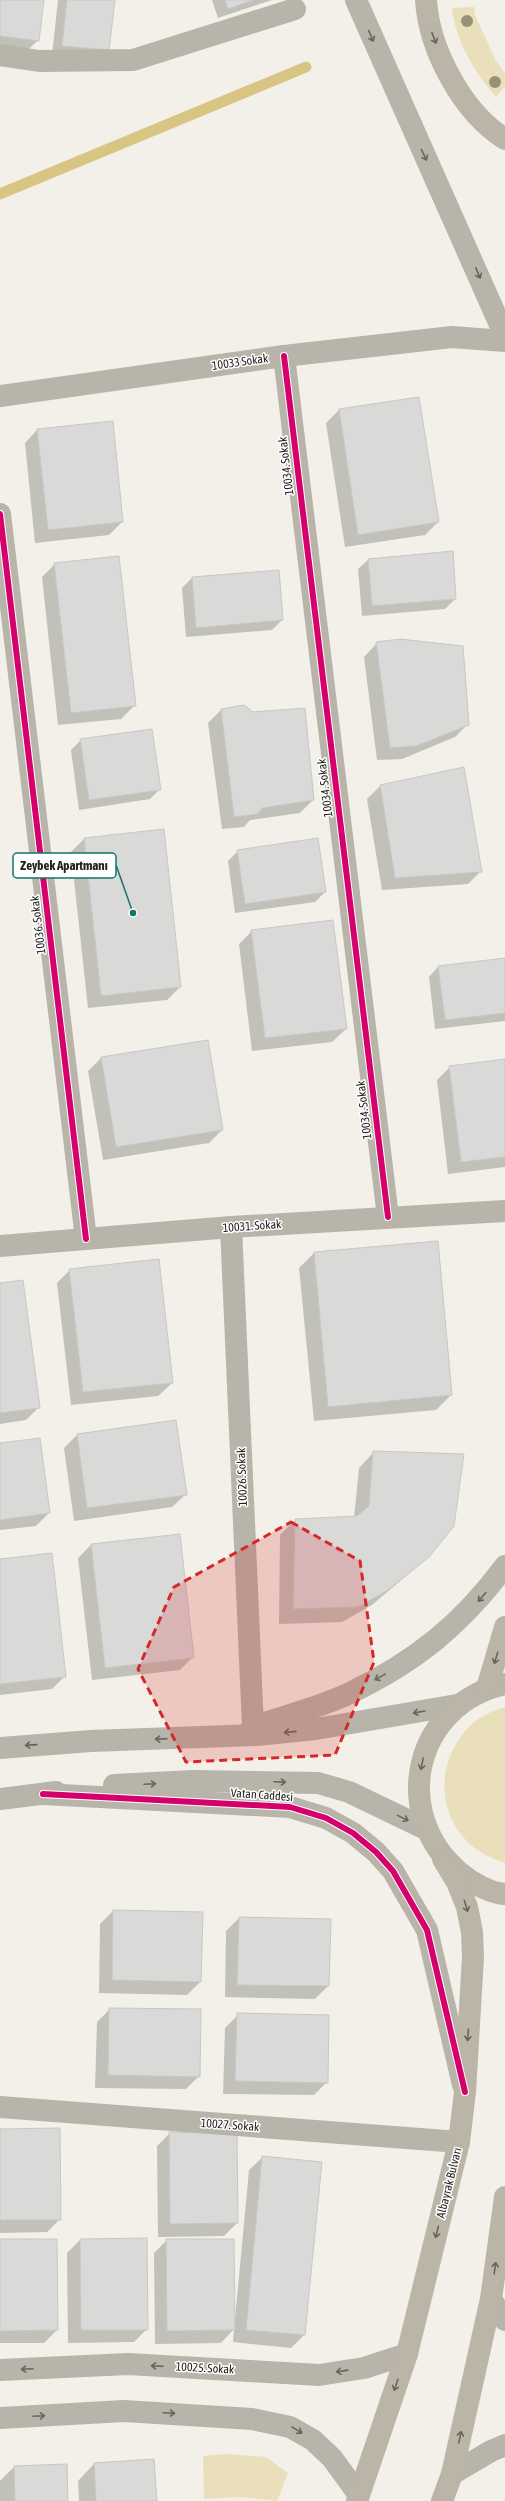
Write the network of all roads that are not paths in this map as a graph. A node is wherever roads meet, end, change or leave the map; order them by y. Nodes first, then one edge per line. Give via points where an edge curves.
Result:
1 (356, 0) edge
2 (426, 0) edge
3 (296, 9) dead end
4 (0, 55) edge
5 (499, 135) edge
6 (505, 153) edge
7 (505, 336) edge
8 (505, 342) edge
9 (284, 356) junction
10 (0, 396) edge
11 (0, 514) edge
12 (505, 1211) edge
13 (388, 1218) junction
14 (231, 1227) junction
15 (86, 1239) junction
16 (0, 1246) edge
17 (505, 1566) edge
18 (505, 1627) edge
19 (496, 1686) edge
20 (457, 1705) junction
21 (253, 1727) junction
22 (225, 1736) junction
23 (0, 1748) edge
24 (43, 1794) junction
25 (0, 1799) edge
26 (426, 1829) junction
27 (443, 1859) junction
28 (505, 1894) edge
29 (465, 2092) junction
30 (0, 2107) edge
31 (459, 2142) junction
32 (505, 2197) edge
33 (491, 2299) junction
34 (505, 2320) edge
35 (407, 2354) junction
36 (0, 2370) edge
37 (0, 2418) edge
38 (505, 2445) edge
39 (452, 2474) junction
40 (358, 2498) edge
41 (442, 2501) edge

1 -> 7 street
2 -> 5 main road via 428,22 451,82
3 - 4 street via 133,60 39,61
5 - 6 main road
8 - 9 street, 10033 Sokak via 452,337
9 - 10 street, 10033 Sokak
9 - 13 street, 10034. Sokak
11 - 15 street, 10036. Sokak
12 - 13 street, 10031. Sokak
13 - 14 street, 10031. Sokak
14 - 15 street, 10031. Sokak
14 - 21 street, 10026. Sokak
15 - 16 street, 10031. Sokak
17 -> 21 street via 481,1598 448,1631 400,1666 348,1694
18 -> 19 main road
19 - 20 main road, Albayrak Bulvarı
20 -> 22 street via 316,1729
20 -> 26 main road, Albayrak Bulvarı via 435,1730 421,1762 418,1796
21 - 22 street
22 -> 23 street via 91,1741
24 - 25 street, Vatan Caddesi
24 -> 26 street, Vatan Caddesi via 103,1786 193,1781 318,1783 349,1792
24 - 29 street, Vatan Caddesi via 290,1807 326,1818 353,1833 394,1871 427,1930
26 - 27 main road, Albayrak Bulvarı
27 - 28 main road via 470,1881
27 -> 29 main road, Albayrak Bulvarı via 464,1901 472,1932 473,1957
29 - 31 main road, Albayrak Bulvarı
30 - 31 street, 10027. Sokak
31 -> 35 main road, Albayrak Bulvarı
33 -> 32 main road
33 - 34 street
39 -> 33 main road
35 -> 36 street, 10025. Sokak via 364,2368 319,2375 128,2364
35 -> 40 main road, Albayrak Bulvarı
37 -> 40 street via 124,2411 252,2420 290,2427 313,2440 332,2458
38 - 39 street
39 - 41 main road

